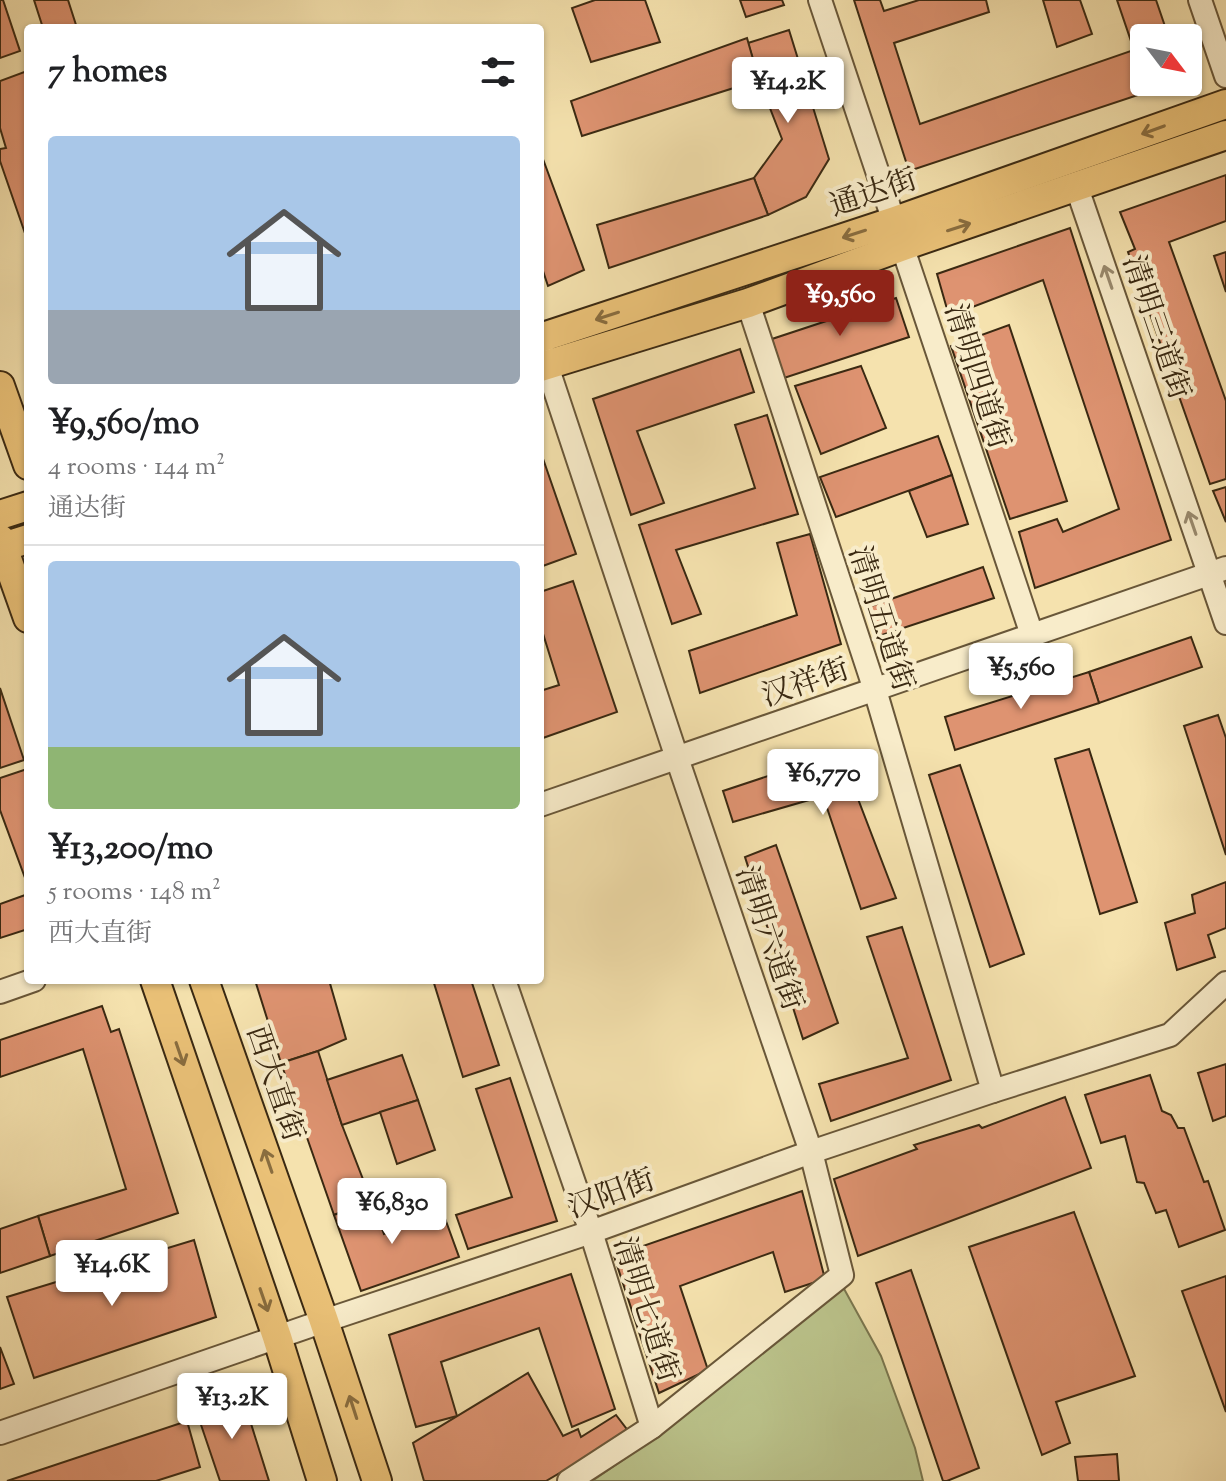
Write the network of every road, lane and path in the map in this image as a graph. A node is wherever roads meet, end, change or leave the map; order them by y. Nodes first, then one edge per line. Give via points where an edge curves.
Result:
1 (820, 0) edge
2 (1200, 0) edge
3 (1226, 76) edge
4 (1226, 104) edge
5 (1226, 135) edge
6 (1077, 188) junction
7 (899, 233) junction
8 (748, 303) junction
9 (544, 353) edge
10 (544, 354) edge
11 (544, 360) edge
12 (0, 386) edge
13 (24, 454) edge
14 (24, 507) edge
15 (0, 515) edge
16 (8, 543) edge
17 (1218, 571) edge
18 (24, 603) edge
19 (1226, 623) edge
20 (1032, 635) junction
21 (875, 690) junction
22 (677, 758) junction
23 (544, 804) edge
24 (1226, 983) edge
25 (24, 984) edge
26 (156, 984) edge
27 (205, 984) edge
28 (505, 984) edge
29 (0, 992) edge
30 (993, 1091) junction
31 (811, 1152) junction
32 (591, 1232) junction
33 (324, 1321) junction
34 (277, 1337) junction
35 (652, 1427) junction
36 (0, 1433) edge
37 (322, 1481) edge
38 (377, 1481) edge
39 (569, 1481) edge

1 - 7 street, 清明四道街
2 - 3 street
4 -> 7 main road, 通达街
5 - 6 main road, 通达街
7 -> 6 main road, 通达街
17 -> 6 street, 清明三道街
7 - 8 main road, 通达街
7 -> 9 main road, 通达街
7 - 20 street, 清明四道街
8 - 10 main road, 通达街
8 - 21 street, 清明五道街
11 - 22 street, 清明六道街
12 - 13 main road
14 - 15 main road
16 - 18 main road
17 - 19 street, 清明三道街
17 - 20 street, 汉祥街
20 - 21 street, 汉祥街
21 - 22 street, 汉祥街
21 - 30 street, 清明五道街
22 - 23 street, 汉祥街
22 - 31 street, 清明六道街
24 - 30 street, 汉阳街 via 1170,1035
25 - 29 street
26 -> 34 main road
33 -> 27 main road, 西大直街
28 - 32 street, 清明七道街
30 - 31 street, 汉阳街
31 - 32 street, 汉阳街
31 - 35 street, 清明六道街 via 842,1275
32 - 33 street, 汉阳街
32 - 35 street, 清明七道街
33 - 34 street, 汉阳街
38 -> 33 main road, 西大直街
34 - 36 street, 汉阳街
34 - 37 main road
35 - 39 street, 清明七道街

